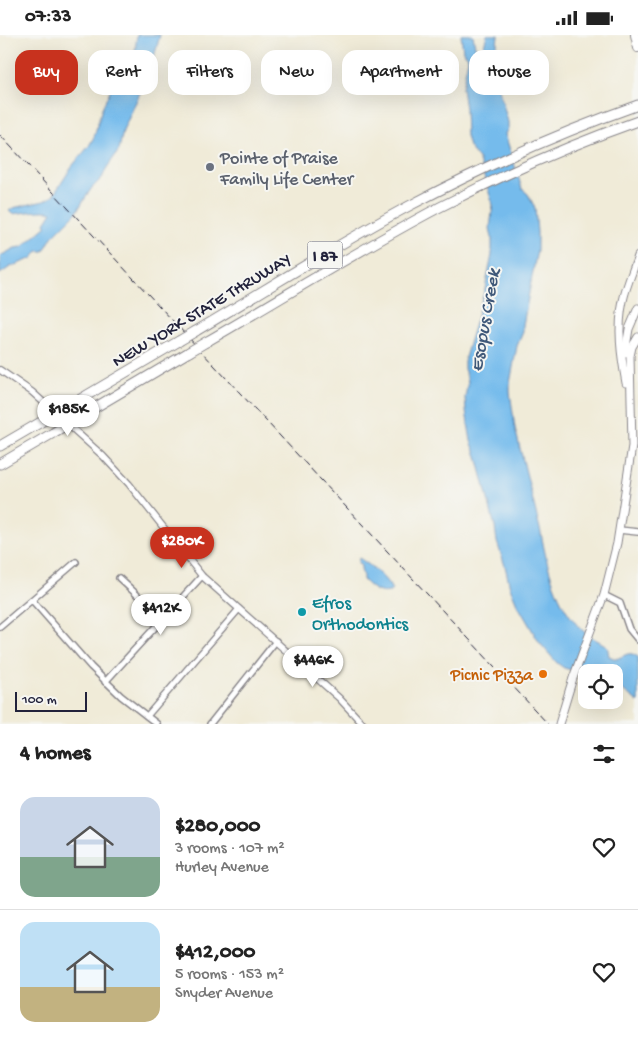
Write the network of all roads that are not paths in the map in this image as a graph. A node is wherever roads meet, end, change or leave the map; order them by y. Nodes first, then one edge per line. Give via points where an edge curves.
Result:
1 (634, 35) edge
2 (638, 48) edge
3 (638, 105) edge
4 (638, 121) edge
5 (638, 256) edge
6 (638, 308) edge
7 (638, 337) edge
8 (0, 370) edge
9 (626, 383) junction
10 (631, 405) junction
11 (0, 446) edge
12 (0, 464) edge
13 (619, 530) junction
14 (638, 532) edge
15 (76, 562) dead end
16 (202, 576) junction
17 (119, 578) dead end
18 (604, 595) junction
19 (32, 600) junction
20 (239, 609) junction
21 (162, 619) junction
22 (0, 627) edge
23 (638, 639) edge
24 (276, 641) junction
25 (106, 682) junction
26 (148, 716) junction
27 (157, 724) edge
28 (210, 724) edge
29 (363, 724) edge
30 (559, 724) edge

1 - 2 highway
3 - 11 highway, NEW YORK STATE THRUWAY / I 87, bridge via 529,148 384,220
4 - 12 highway, NEW YORK STATE THRUWAY / I 87, bridge via 463,195 384,238
5 - 9 main road via 621,313
6 - 9 main road via 627,335
7 - 10 main road via 630,356
8 - 16 street via 32,392 116,469
9 - 10 main road
10 - 13 main road via 632,453
13 - 14 street
13 - 18 main road
15 - 19 street
16 - 20 street
16 - 21 street
17 - 21 street
18 - 23 street via 620,603 630,629
18 - 30 main road
19 - 22 street
19 - 25 street
20 - 24 street
20 - 26 street
21 - 25 street
24 - 28 street
24 - 29 street
25 - 26 street
26 - 27 street

